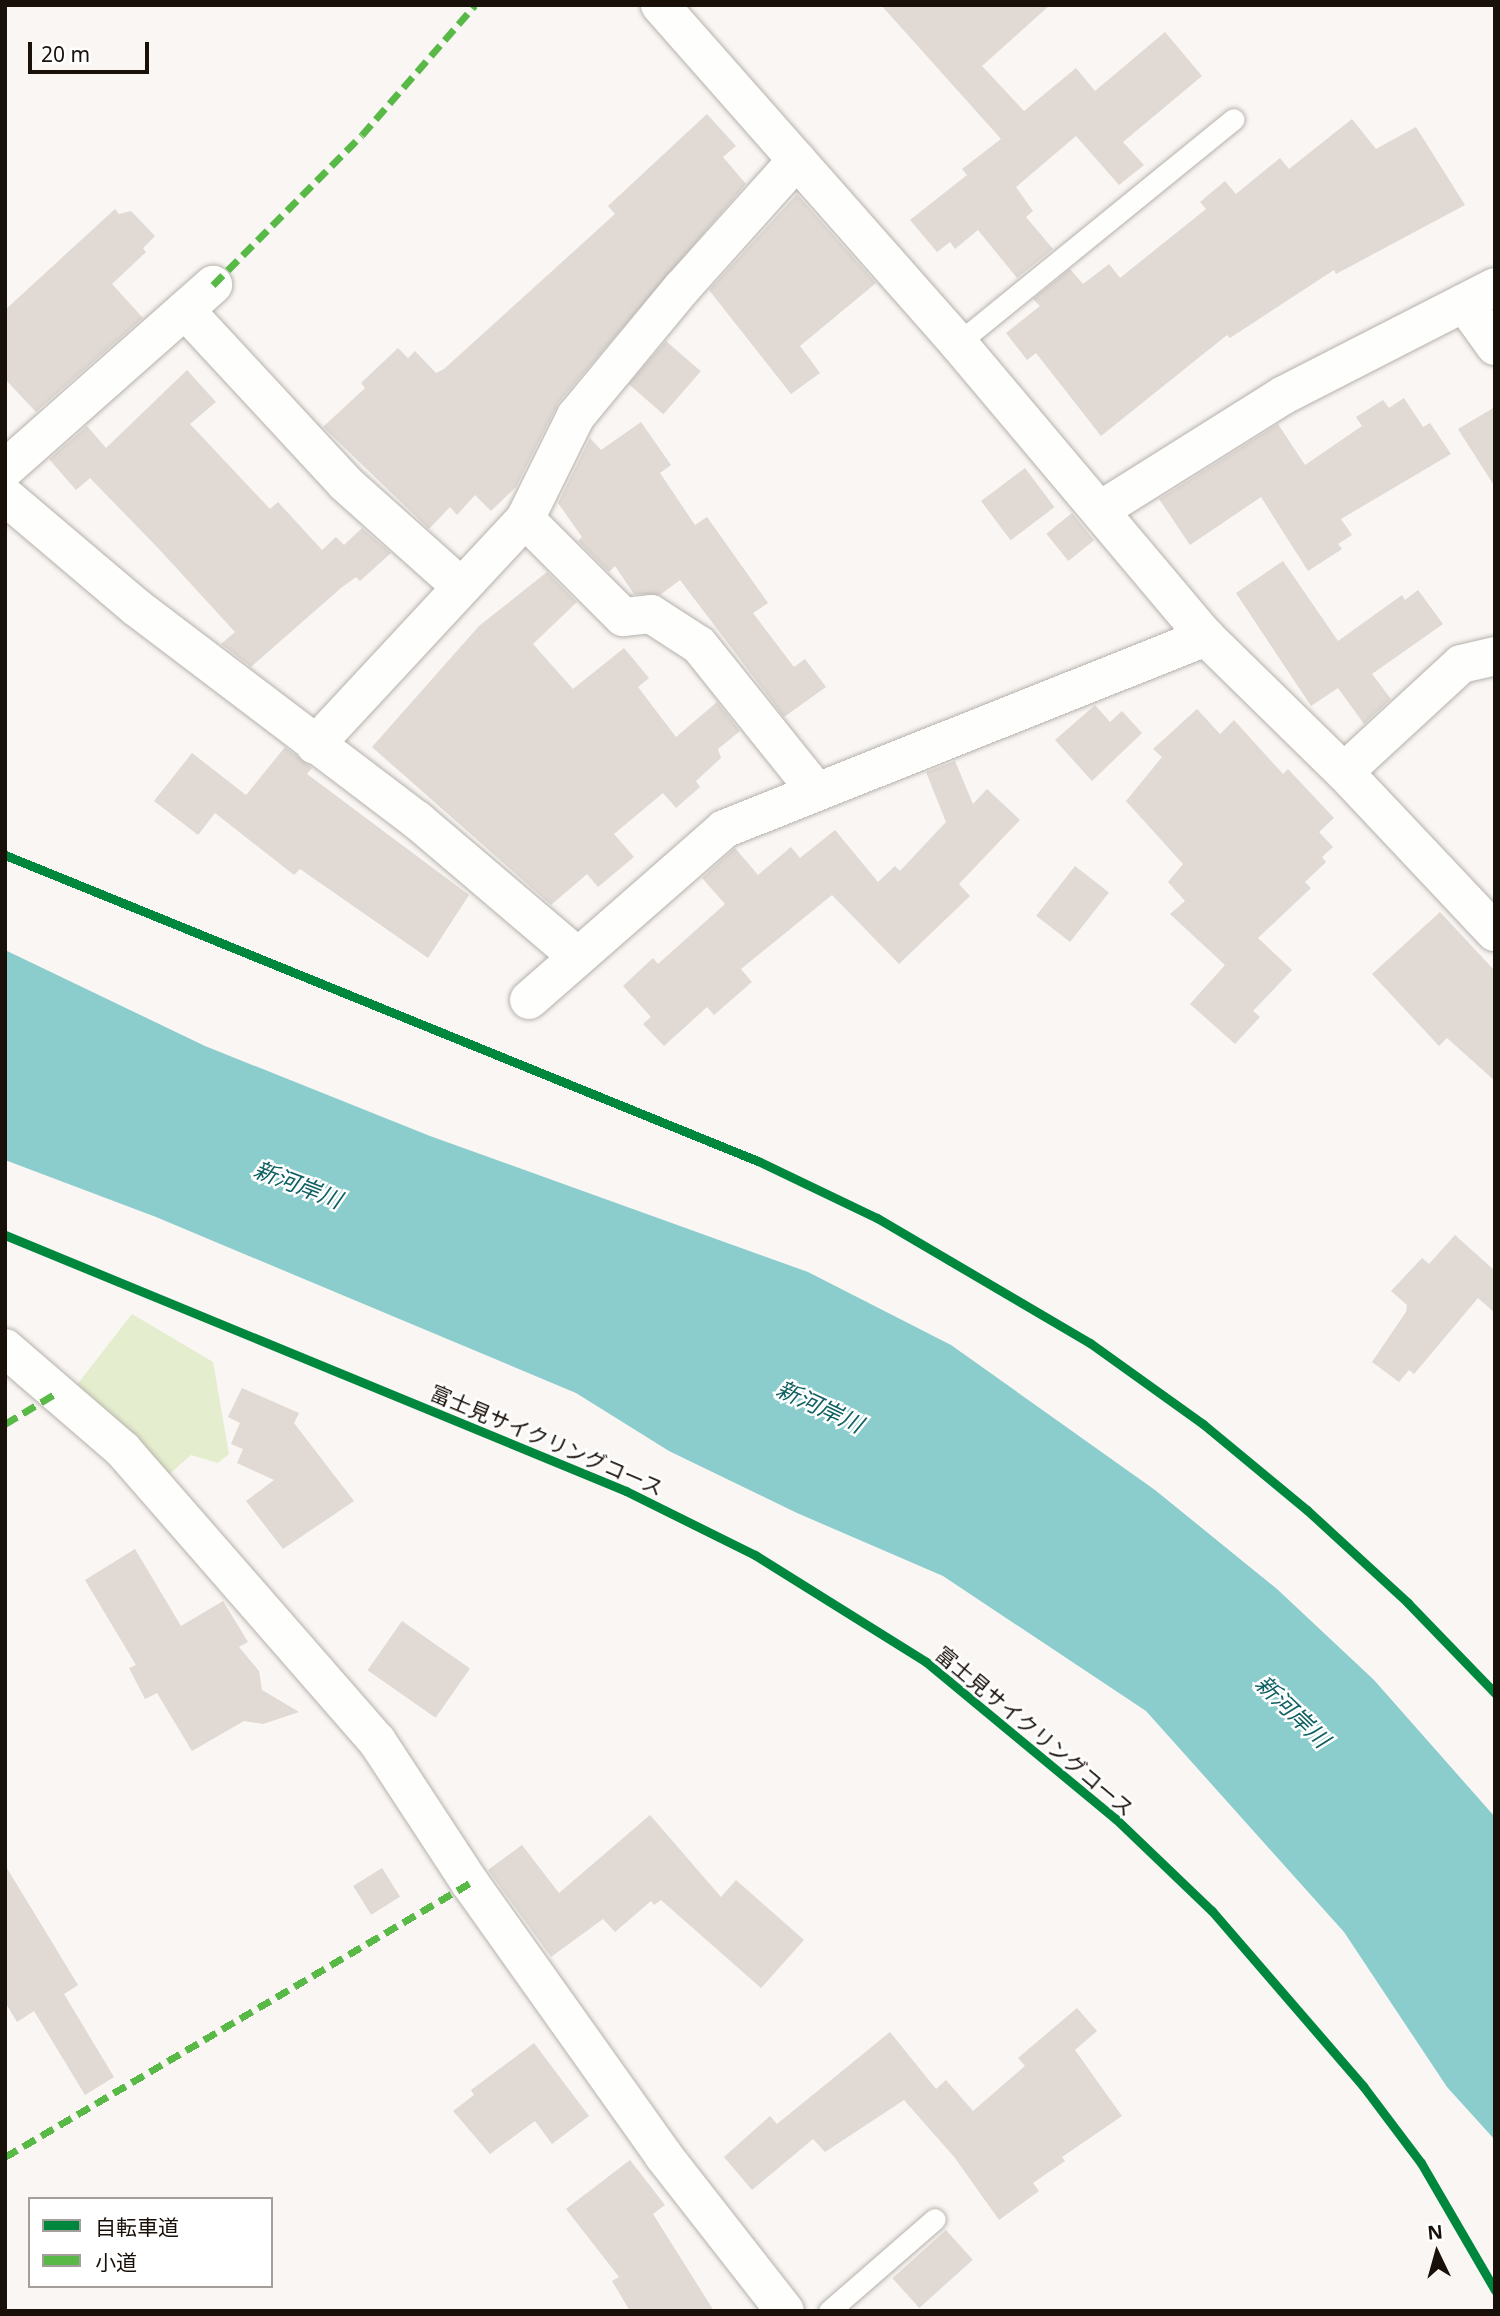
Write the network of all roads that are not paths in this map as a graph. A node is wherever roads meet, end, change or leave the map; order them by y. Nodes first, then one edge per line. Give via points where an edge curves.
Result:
1 (660, 5) edge
2 (1234, 119) dead end
3 (797, 160) junction
4 (213, 285) dead end
5 (1479, 295) edge
6 (185, 310) junction
7 (958, 343) junction
8 (1495, 346) edge
9 (5, 469) edge
10 (5, 496) edge
11 (1102, 509) junction
12 (525, 519) junction
13 (459, 585) junction
14 (1206, 637) junction
15 (1495, 656) edge
16 (315, 745) junction
17 (1344, 772) junction
18 (815, 790) junction
19 (1495, 933) edge
20 (578, 957) junction
21 (529, 1000) dead end
22 (5, 1348) edge
23 (935, 2219) dead end
24 (785, 2311) edge
25 (829, 2311) edge

1 - 3 street
2 - 7 lane
3 - 7 street
3 - 12 street via 576,416
4 - 6 street
5 - 8 street
5 - 11 street via 1282,396
6 - 9 street
6 - 13 street via 345,483
7 - 11 street
10 - 16 street via 136,607
11 - 14 street
12 - 13 street
12 - 18 street via 623,617 652,614 699,645
13 - 16 street
14 - 17 street
14 - 18 street
15 - 17 street via 1461,664
16 - 20 street via 417,820
17 - 19 street
18 - 20 street via 724,829
20 - 21 street
22 - 24 street via 123,1450 377,1741 470,1883 663,2155
23 - 25 lane

